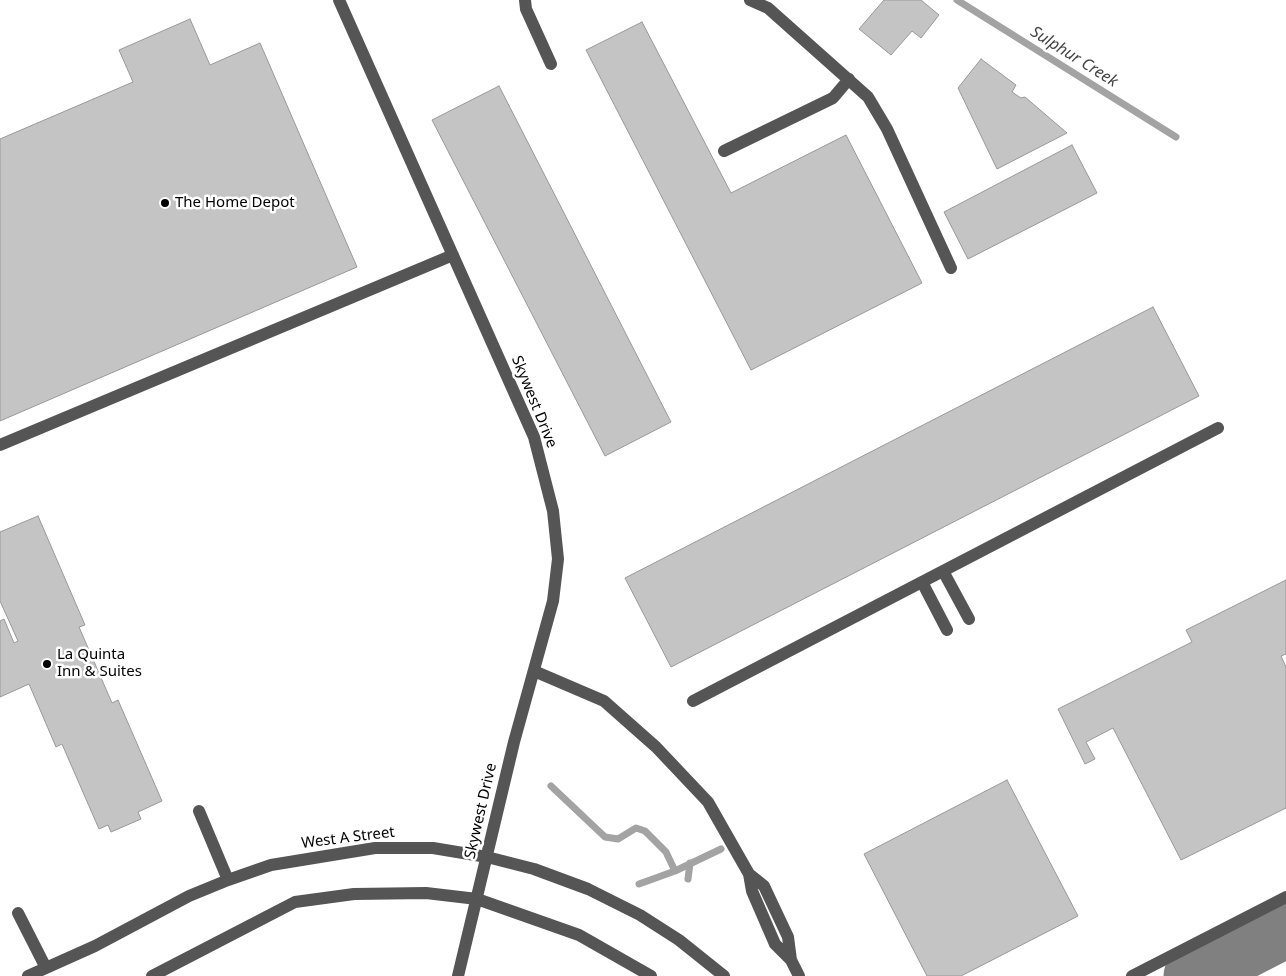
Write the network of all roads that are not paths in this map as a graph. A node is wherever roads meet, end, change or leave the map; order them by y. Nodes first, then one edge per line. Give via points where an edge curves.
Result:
1 (525, 0) edge
2 (750, 0) edge
3 (342, 1) edge
4 (551, 64) dead end
5 (849, 79) junction
6 (724, 151) dead end
7 (453, 256) junction
8 (951, 268) dead end
9 (1218, 428) dead end
10 (0, 445) edge
11 (943, 571) junction
12 (922, 582) junction
13 (968, 619) dead end
14 (947, 630) dead end
15 (534, 671) junction
16 (693, 700) dead end
17 (199, 811) dead end
18 (487, 857) junction
19 (228, 880) junction
20 (1286, 897) edge
21 (477, 899) junction
22 (18, 914) dead end
23 (46, 968) junction
24 (28, 976) edge
25 (152, 976) edge
26 (458, 976) edge
27 (651, 976) edge
28 (724, 976) edge
29 (799, 976) edge
30 (1132, 976) edge

1 - 4 street
2 - 5 street via 768,8
3 - 7 street, Skywest Drive
5 - 6 street via 832,98
5 - 8 street via 868,98 887,129
7 - 10 street
7 - 15 street, Skywest Drive via 534,437 553,511 557,575
9 - 11 street
11 - 12 street
11 - 13 street
12 - 14 street
12 - 16 street
15 - 18 street, Skywest Drive
15 - 29 street via 604,701 656,747 708,802 749,874 752,891 775,944
17 - 19 street
18 - 19 street, West A Street via 433,848 375,848 271,865
18 - 21 street, Skywest Drive
18 - 28 street, West A Street via 534,869 588,889 640,915 679,940
19 - 23 street, West A Street via 189,896
20 - 30 street
21 - 25 street via 417,893 354,894 295,902
21 - 26 street, Skywest Drive
21 - 27 street via 579,935
22 - 23 street
23 - 24 street, West A Street

